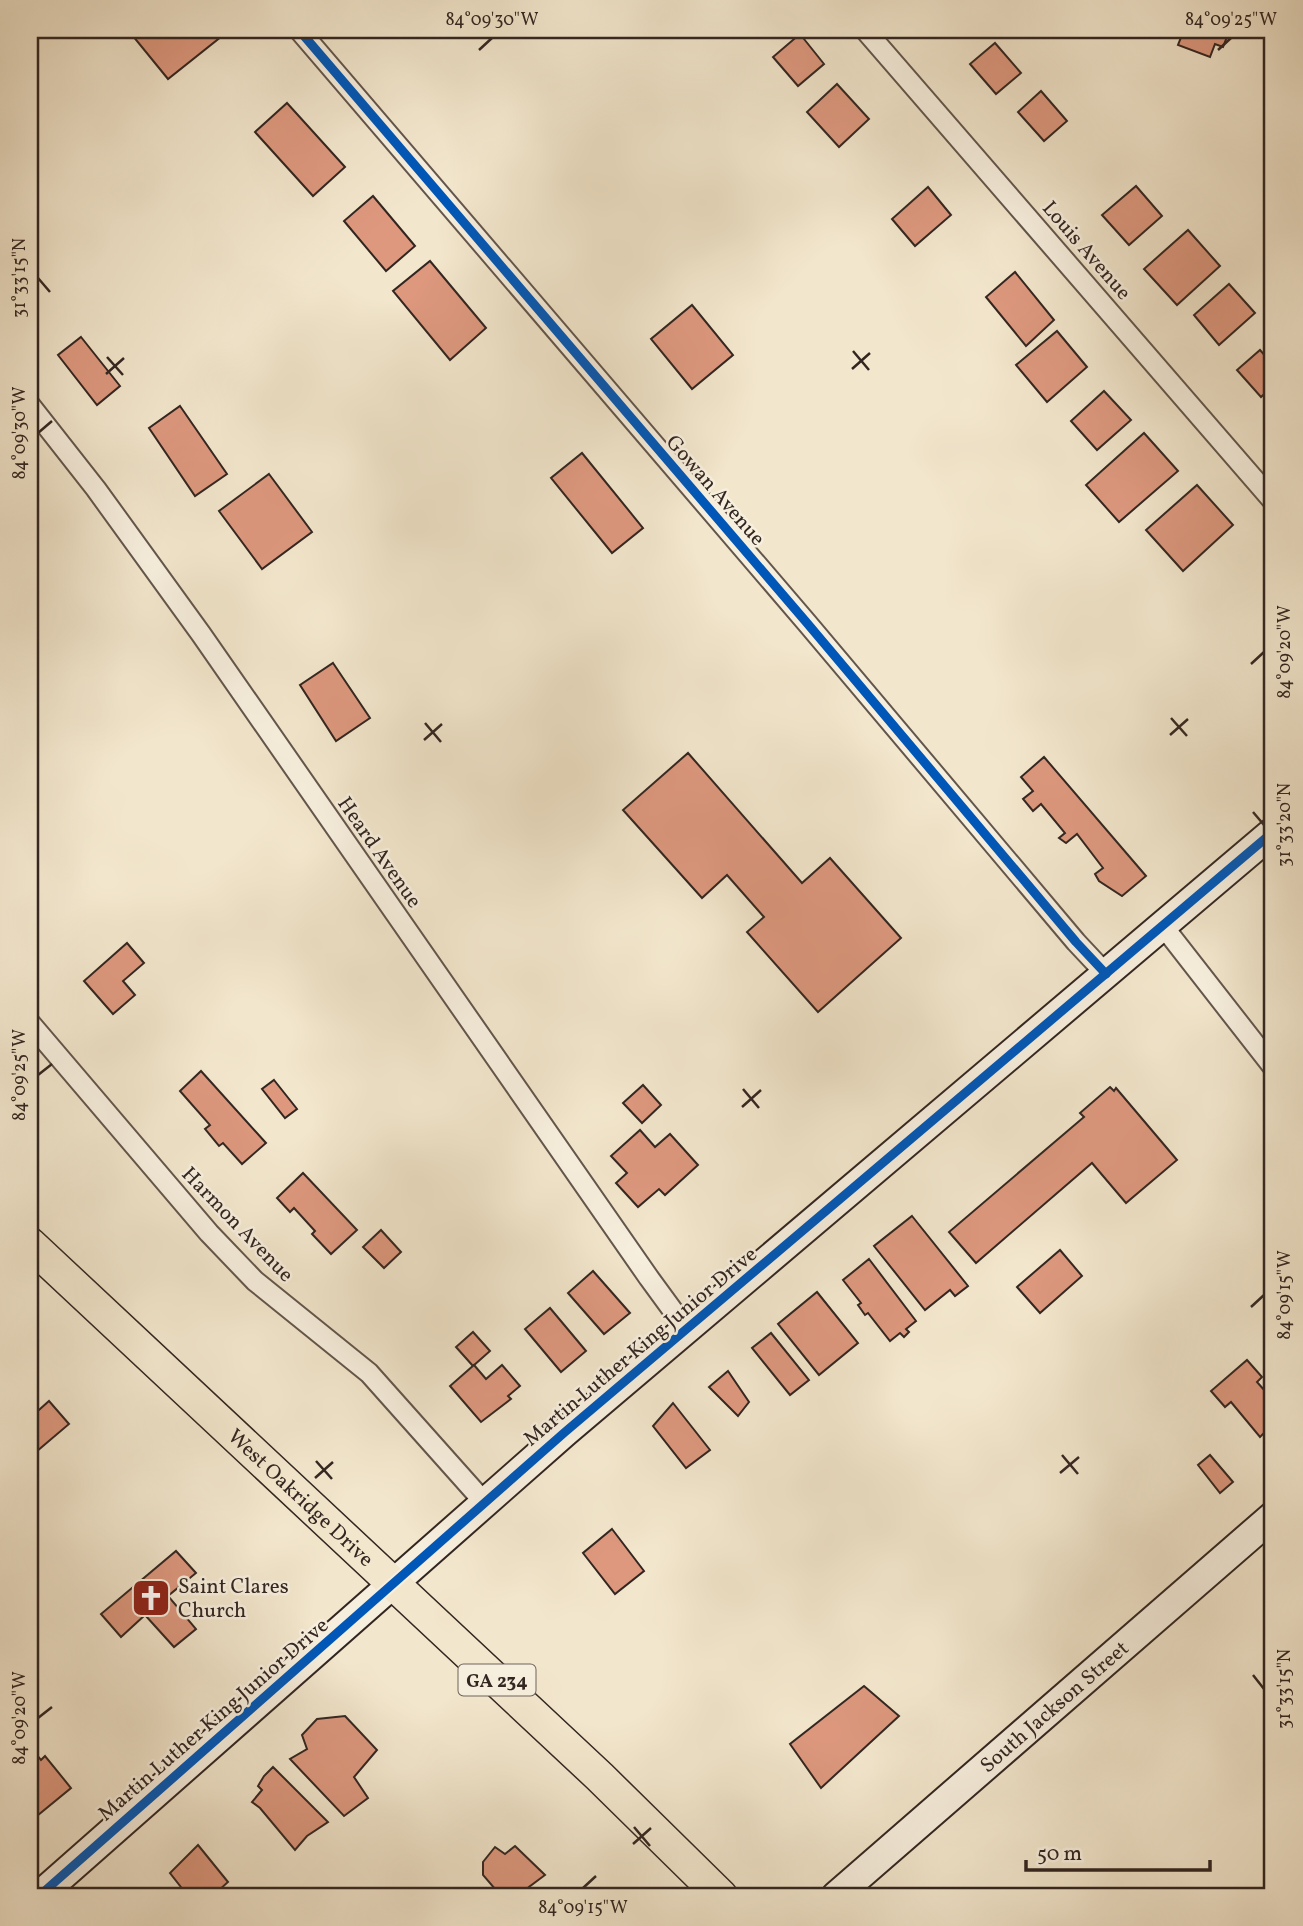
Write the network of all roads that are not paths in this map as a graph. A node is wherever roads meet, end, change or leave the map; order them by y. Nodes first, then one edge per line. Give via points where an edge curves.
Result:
1 (299, 30) edge
2 (865, 30) edge
3 (30, 405) edge
4 (1273, 501) edge
5 (1273, 832) edge
6 (1163, 926) junction
7 (1106, 974) junction
8 (30, 1023) edge
9 (1273, 1067) edge
10 (30, 1244) edge
11 (687, 1330) junction
12 (484, 1502) junction
13 (1273, 1516) edge
14 (393, 1584) junction
15 (30, 1888) edge
16 (38, 1896) edge
17 (721, 1896) edge
18 (836, 1896) edge

1 - 7 street, Gowan Avenue
2 - 4 street, Louis Avenue
3 - 11 street, Heard Avenue via 201,634
5 - 6 street, Martin Luther King Junior Drive
6 - 7 street, Martin Luther King Junior Drive
6 - 9 street
7 - 11 street, Martin Luther King Junior Drive
8 - 12 street, Harmon Avenue via 209,1233 246,1271 369,1373
10 - 14 main road, West Oakridge Drive / GA 234
11 - 12 street, Martin Luther King Junior Drive
12 - 14 street, Martin Luther King Junior Drive
13 - 18 street, South Jackson Street
14 - 16 street, Martin Luther King Junior Drive
14 - 17 main road, West Oakridge Drive / GA 234
15 - 16 street

